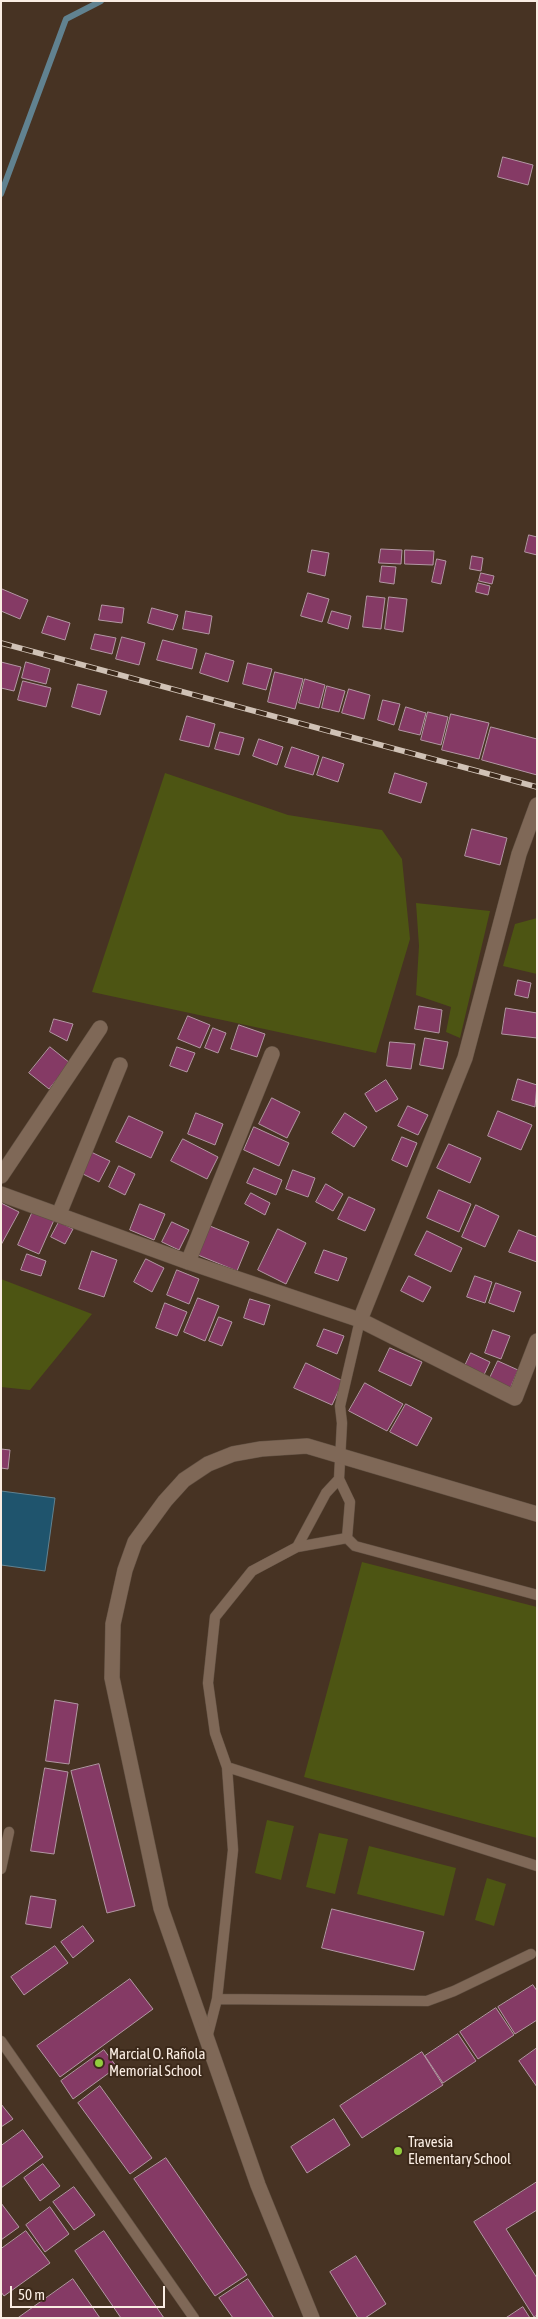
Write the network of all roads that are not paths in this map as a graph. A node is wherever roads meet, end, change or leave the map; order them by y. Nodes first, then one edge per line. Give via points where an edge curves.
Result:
1 (537, 805) edge
2 (100, 1028) dead end
3 (272, 1054) dead end
4 (120, 1065) dead end
5 (1, 1176) edge
6 (1, 1194) edge
7 (59, 1214) junction
8 (188, 1262) junction
9 (360, 1320) junction
10 (537, 1341) edge
11 (341, 1455) junction
12 (339, 1479) junction
13 (537, 1514) edge
14 (347, 1538) junction
15 (297, 1547) junction
16 (537, 1595) edge
17 (227, 1767) junction
18 (10, 1832) dead end
19 (537, 1866) edge
20 (1, 1869) edge
21 (531, 1954) dead end
22 (217, 1999) junction
23 (1, 2041) edge
24 (206, 2042) junction
25 (194, 2318) edge
26 (312, 2318) edge

1 - 9 street via 519,854 465,1058
2 - 5 street
3 - 8 street
4 - 7 street
6 - 7 street
7 - 8 street
8 - 9 street
9 - 10 street via 515,1398
9 - 11 lane via 340,1406
11 - 12 lane
11 - 13 street
11 - 24 street via 307,1446 271,1448 234,1454 184,1480 135,1542 118,1599 113,1624 112,1678 161,1908
12 - 14 lane via 350,1502
12 - 15 lane via 326,1492
14 - 15 lane
14 - 16 lane via 355,1546 378,1554
15 - 17 lane via 252,1571 215,1617 208,1683 215,1733
17 - 19 lane
17 - 22 lane via 233,1850
18 - 20 lane
21 - 22 lane via 427,2001
22 - 24 lane
23 - 25 lane
24 - 26 street via 258,2185

